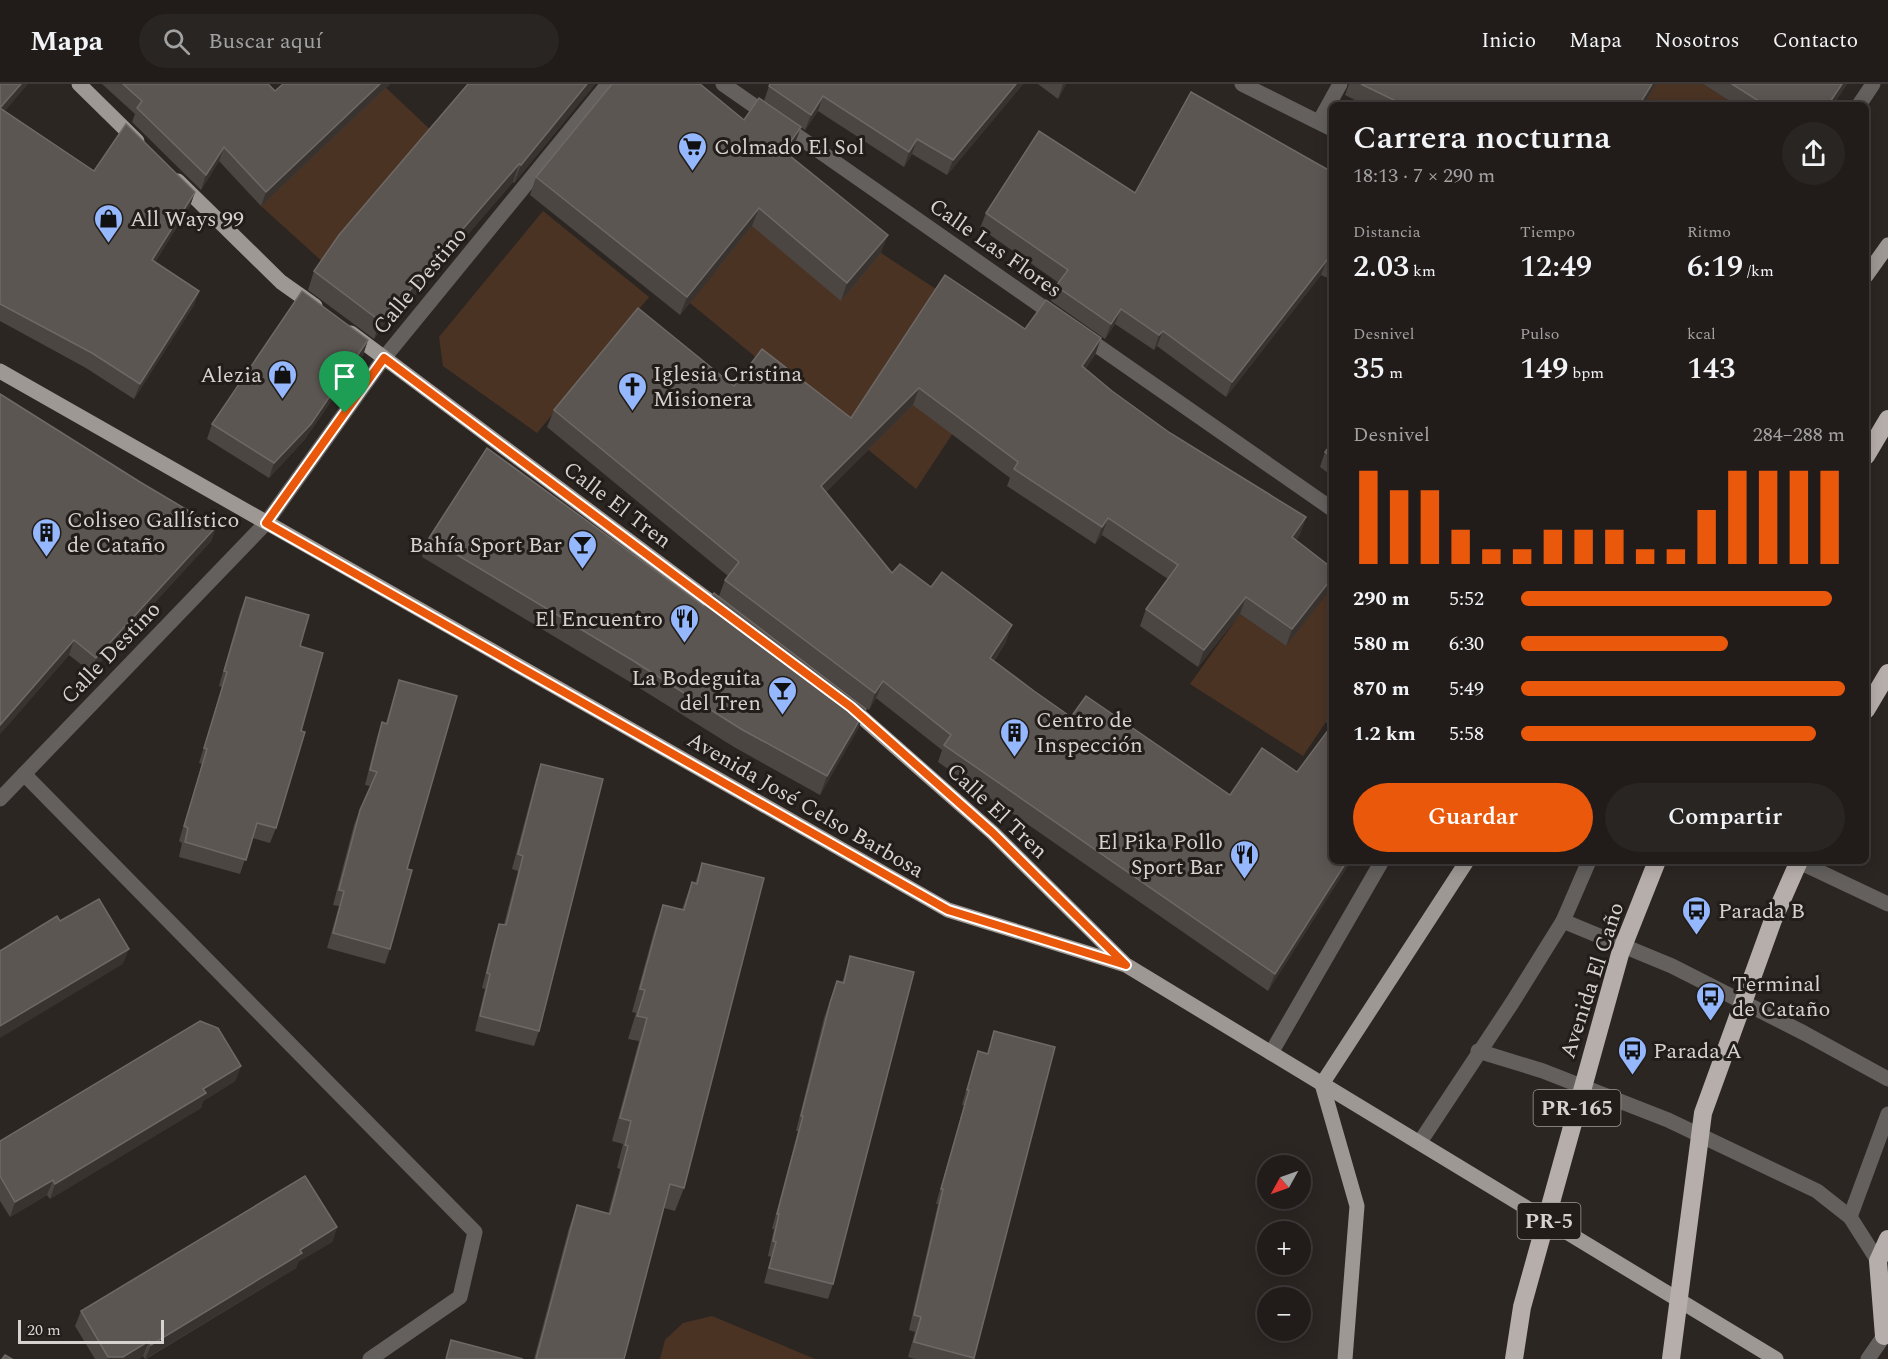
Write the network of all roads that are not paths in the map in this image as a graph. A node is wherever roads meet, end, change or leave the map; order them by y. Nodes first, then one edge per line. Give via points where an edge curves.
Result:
1 (80, 84) edge
2 (608, 84) edge
3 (723, 84) edge
4 (1242, 84) edge
5 (1340, 84) edge
6 (1873, 84) edge
7 (1334, 102) edge
8 (1861, 102) edge
9 (1326, 125) edge
10 (147, 150) edge
11 (164, 166) edge
12 (1888, 244) edge
13 (1869, 272) edge
14 (384, 358) junction
15 (0, 371) edge
16 (1888, 419) edge
17 (1869, 451) edge
18 (1329, 507) edge
19 (266, 523) junction
20 (737, 621) edge
21 (1888, 674) edge
22 (832, 693) edge
23 (1869, 706) edge
24 (24, 774) junction
25 (0, 799) edge
26 (1380, 864) edge
27 (1465, 864) edge
28 (1588, 864) edge
29 (1656, 864) edge
30 (1797, 864) edge
31 (1804, 864) edge
32 (1888, 904) edge
33 (1563, 921) junction
34 (1126, 965) junction
35 (1478, 1051) junction
36 (1271, 1053) junction
37 (1888, 1079) edge
38 (1322, 1084) junction
39 (1888, 1114) edge
40 (1420, 1142) junction
41 (1850, 1217) junction
42 (1888, 1239) edge
43 (1878, 1261) junction
44 (1886, 1333) edge
45 (370, 1359) edge
46 (1346, 1359) edge
47 (1514, 1359) edge
48 (1671, 1359) edge
49 (1776, 1359) edge
50 (1868, 1359) edge

1 - 10 main road
2 - 14 street, Calle Destino
3 - 18 street, Calle Las Flores
4 - 9 street
5 - 7 street
6 - 8 street
11 - 14 main road, Calle El Tren via 281,282
12 - 13 main road
14 - 19 street, Calle Destino
14 - 20 main road, Calle El Tren
15 - 19 main road, Avenida José Celso Barbosa / PR-5
16 - 17 highway
19 - 24 street, Calle Destino
19 - 34 main road, Avenida José Celso Barbosa / PR-5 via 948,910
21 - 23 highway
22 - 34 main road, Calle El Tren via 993,833
24 - 25 street, Calle Destino
24 - 45 street via 475,1232 460,1297
26 - 36 street
27 - 38 main road
28 - 33 street
29 - 47 highway, Avenida El Caño / PR-165, bridge via 1620,954 1522,1307
30 - 48 highway, bridge via 1703,1113
31 - 32 street
33 - 35 street
33 - 37 street via 1672,966
34 - 36 main road, Avenida José Celso Barbosa / PR-5
35 - 40 street
35 - 41 street via 1543,1071 1668,1120 1817,1191
36 - 38 main road, Avenida José Celso Barbosa / PR-5
38 - 40 main road, PR-5
38 - 46 main road via 1358,1206
39 - 41 street
40 - 49 main road, PR-5
41 - 43 street
42 - 43 highway
43 - 44 highway
44 - 50 street

